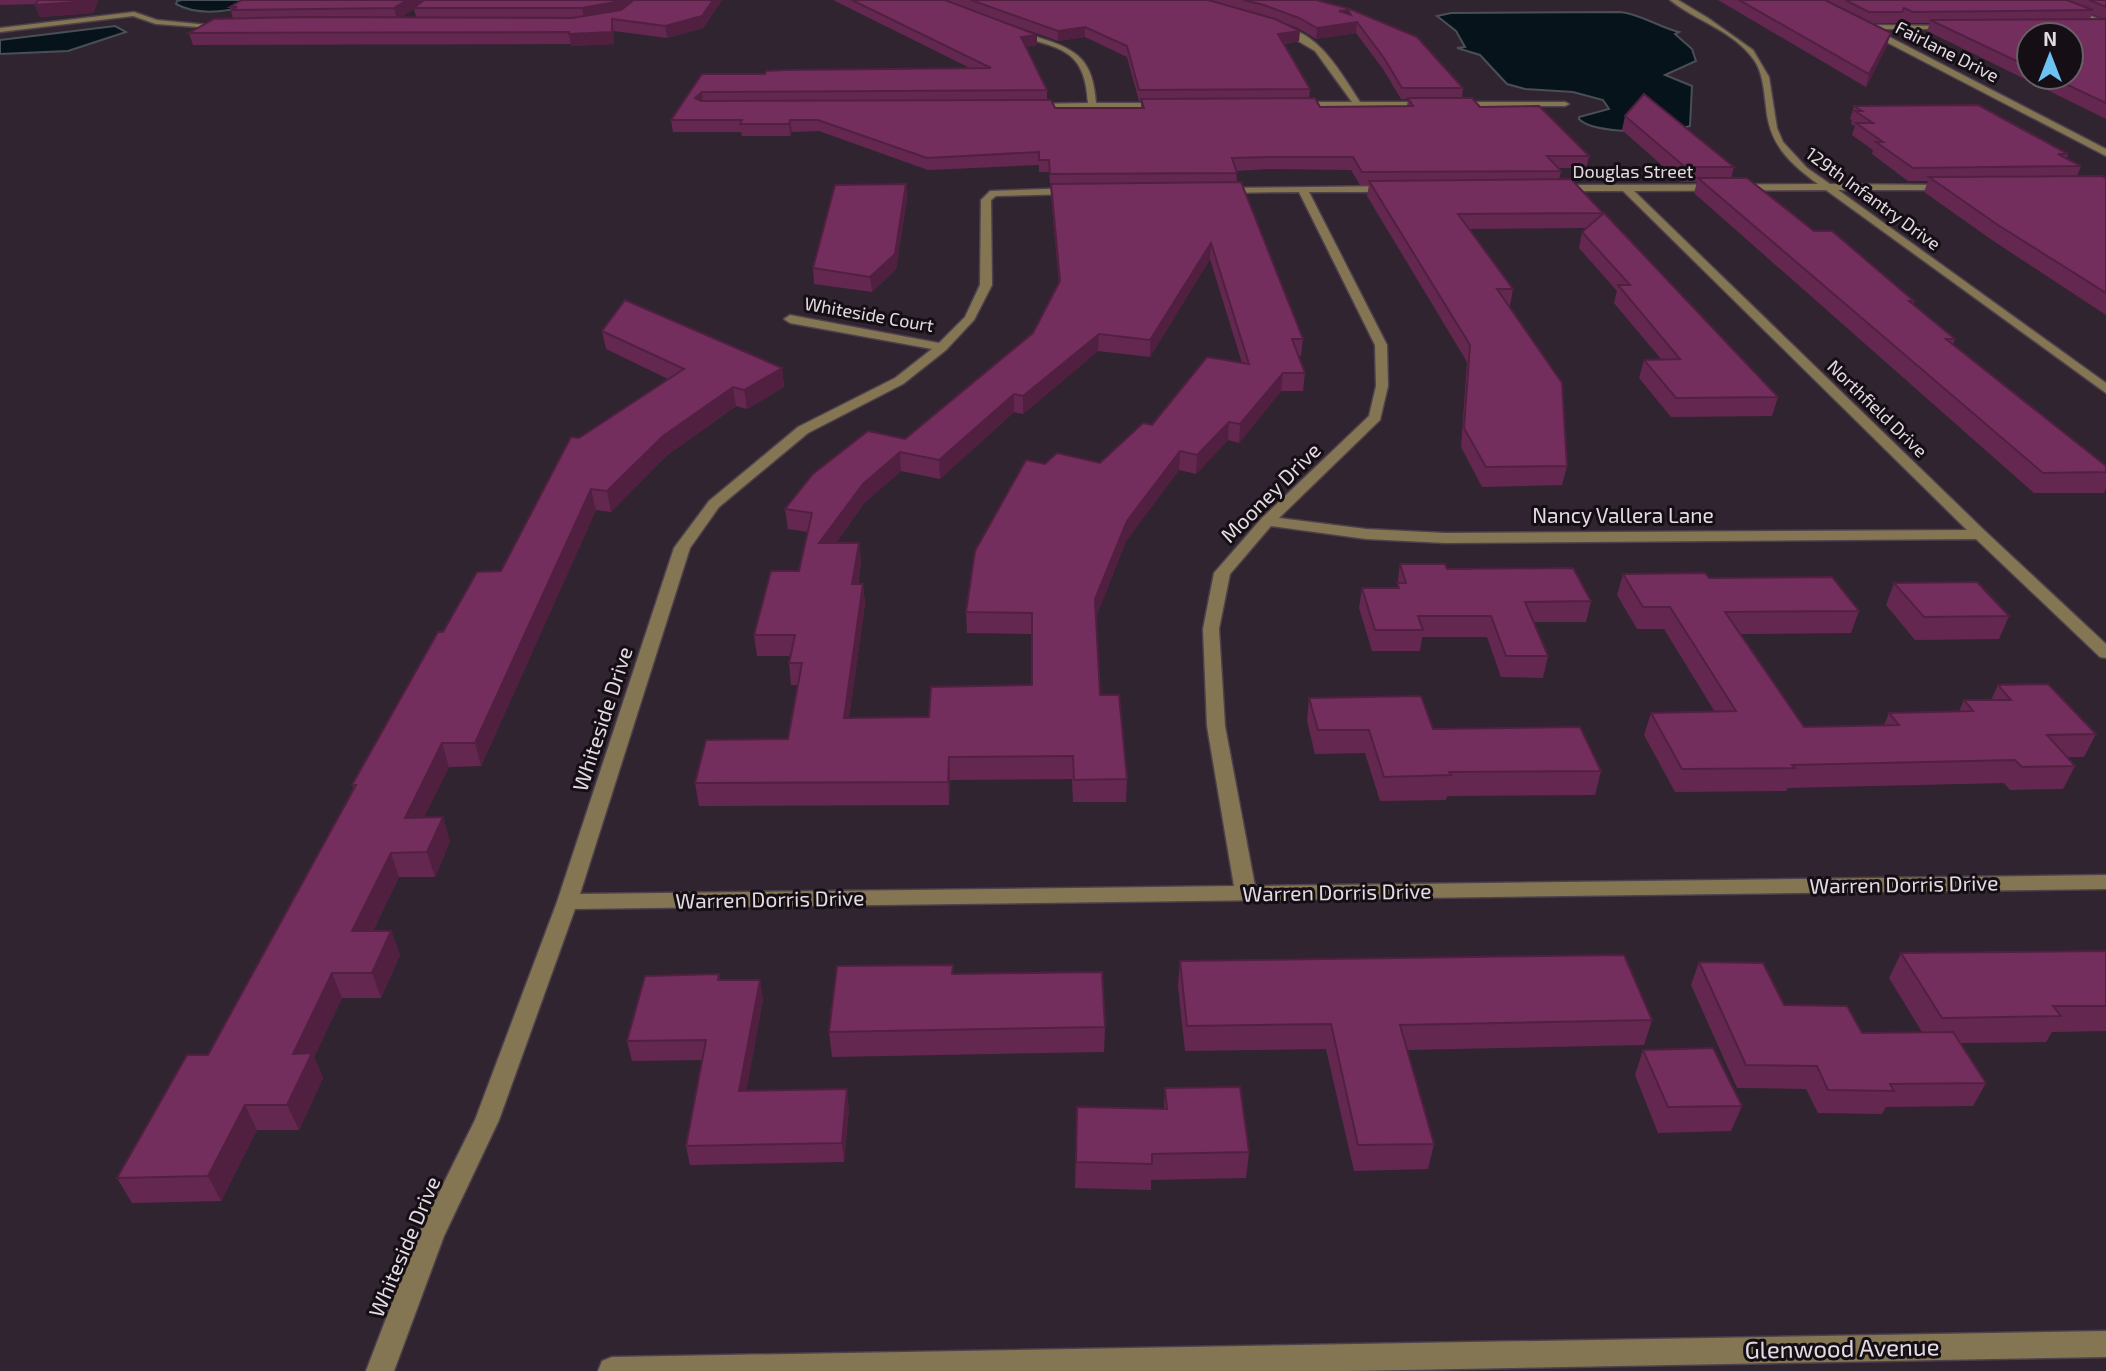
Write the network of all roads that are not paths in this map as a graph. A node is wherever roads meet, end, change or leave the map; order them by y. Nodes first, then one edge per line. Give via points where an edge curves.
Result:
1 (1673, 0) edge
2 (2046, 0) edge
3 (132, 5) dead end
4 (134, 14) junction
5 (1854, 22) edge
6 (2106, 25) edge
7 (1274, 26) edge
8 (2085, 26) edge
9 (231, 27) edge
10 (1864, 27) junction
11 (1958, 27) edge
12 (1007, 29) edge
13 (0, 30) edge
14 (1357, 103) junction
15 (1175, 104) edge
16 (1287, 104) edge
17 (1565, 104) dead end
18 (1091, 105) junction
19 (1022, 106) edge
20 (2106, 153) edge
21 (1954, 187) edge
22 (1545, 188) edge
23 (1626, 188) junction
24 (1830, 188) junction
25 (1397, 189) edge
26 (1303, 190) junction
27 (1085, 191) edge
28 (1208, 191) edge
29 (790, 319) dead end
30 (943, 347) junction
31 (2106, 388) edge
32 (1267, 521) junction
33 (1980, 534) junction
34 (2106, 653) edge
35 (2106, 882) edge
36 (1246, 894) junction
37 (567, 902) junction
38 (2106, 1344) edge
39 (380, 1371) edge
40 (612, 1371) edge

1 - 24 street, 129th Infantry Drive via 1757,58 1776,137 1787,155
2 - 6 street
3 - 4 street
4 - 9 street via 166,23
4 - 13 street
5 - 10 street, Fairlane Drive
6 - 8 street
7 - 14 street via 1296,33 1322,50
10 - 11 street
10 - 20 street, Fairlane Drive
12 - 18 street via 1071,52 1090,77
14 - 16 street
14 - 17 street
15 - 18 street
18 - 19 street
21 - 24 street, Douglas Street
22 - 23 street, Douglas Street
23 - 24 street, Douglas Street
23 - 33 street, Northfield Drive
24 - 31 street, 129th Infantry Drive
25 - 26 street
26 - 28 street
26 - 32 street, Mooney Drive via 1381,345 1382,386 1375,417
27 - 30 street, Whiteside Drive via 993,194 986,200 985,285 970,318
29 - 30 street, Whiteside Court
30 - 37 street, Whiteside Drive via 899,381 803,430 714,504 682,548
32 - 33 street, Nancy Vallera Lane via 1366,534 1445,538
32 - 36 street, Mooney Drive via 1222,573 1211,629 1216,726
33 - 34 street, Northfield Drive
35 - 36 street, Warren Dorris Drive
36 - 37 street, Warren Dorris Drive
37 - 39 street, Whiteside Drive via 487,1120 431,1235
38 - 40 street, Glenwood Avenue

